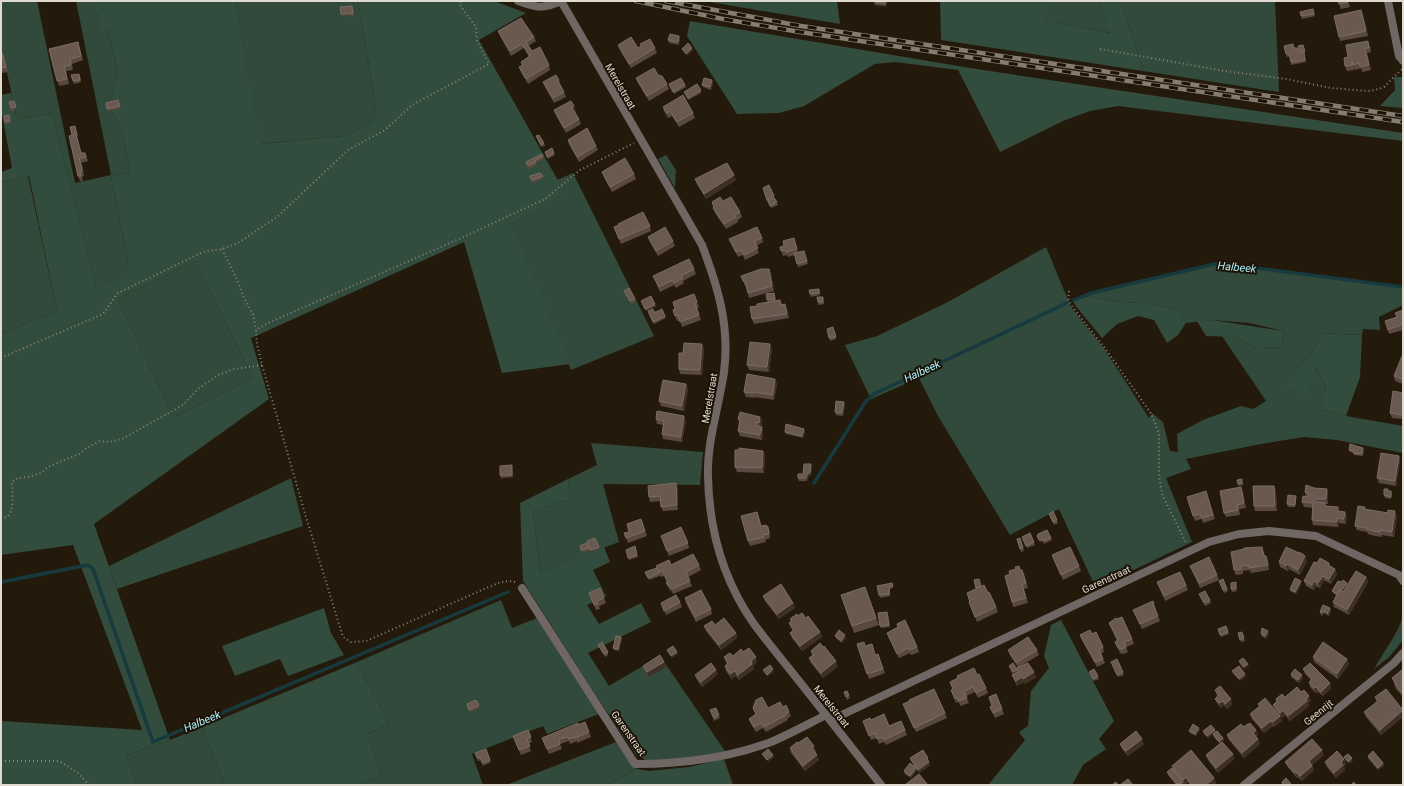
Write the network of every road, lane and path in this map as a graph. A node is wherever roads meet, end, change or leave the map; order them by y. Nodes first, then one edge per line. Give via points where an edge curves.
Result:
1 (461, 1) edge
2 (518, 1) edge
3 (561, 1) edge
4 (1388, 1) edge
5 (1100, 49) dead end
6 (1403, 61) edge
7 (1403, 68) edge
8 (640, 140) junction
9 (222, 249) junction
10 (1069, 291) dead end
11 (256, 330) junction
12 (1, 358) edge
13 (262, 365) junction
14 (1, 519) edge
15 (1190, 551) junction
16 (1402, 575) edge
17 (522, 588) joint
18 (1403, 653) edge
19 (829, 718) junction
20 (1, 761) edge
21 (89, 785) edge
22 (881, 785) edge
23 (1244, 785) edge

1 - 9 path via 460,5 476,27 477,41 489,64 412,105 385,130 348,150 276,217 238,244
2 - 3 street via 537,7 548,7
3 - 8 street, Merelstraat
4 - 6 street via 1399,56
5 - 7 path via 1331,88 1368,91 1380,90
8 - 11 path via 580,170 545,198
8 - 19 street, Merelstraat via 702,245 721,302 724,322 724,371 708,459 710,512 718,550 732,586 754,624
9 - 11 path via 253,314
9 - 12 path via 203,252 118,293 103,314
10 - 15 path via 1071,305 1152,415 1160,434 1159,476 1162,494
11 - 13 path
13 - 14 path via 234,369 218,375 198,389 183,405 122,439 100,441 41,473 18,478 12,482 11,510 7,517
13 - 17 path via 343,637 351,642 366,642 498,583 516,582
15 - 16 street, Garenstraat via 1209,542 1239,534 1269,531 1308,535 1316,536
15 - 19 street, Garenstraat
17 - 19 street, Garenstraat via 635,764 666,764 727,756 771,742
18 - 23 street, Geenrijt
19 - 22 street, Merelstraat
20 - 21 path via 59,761 77,772

